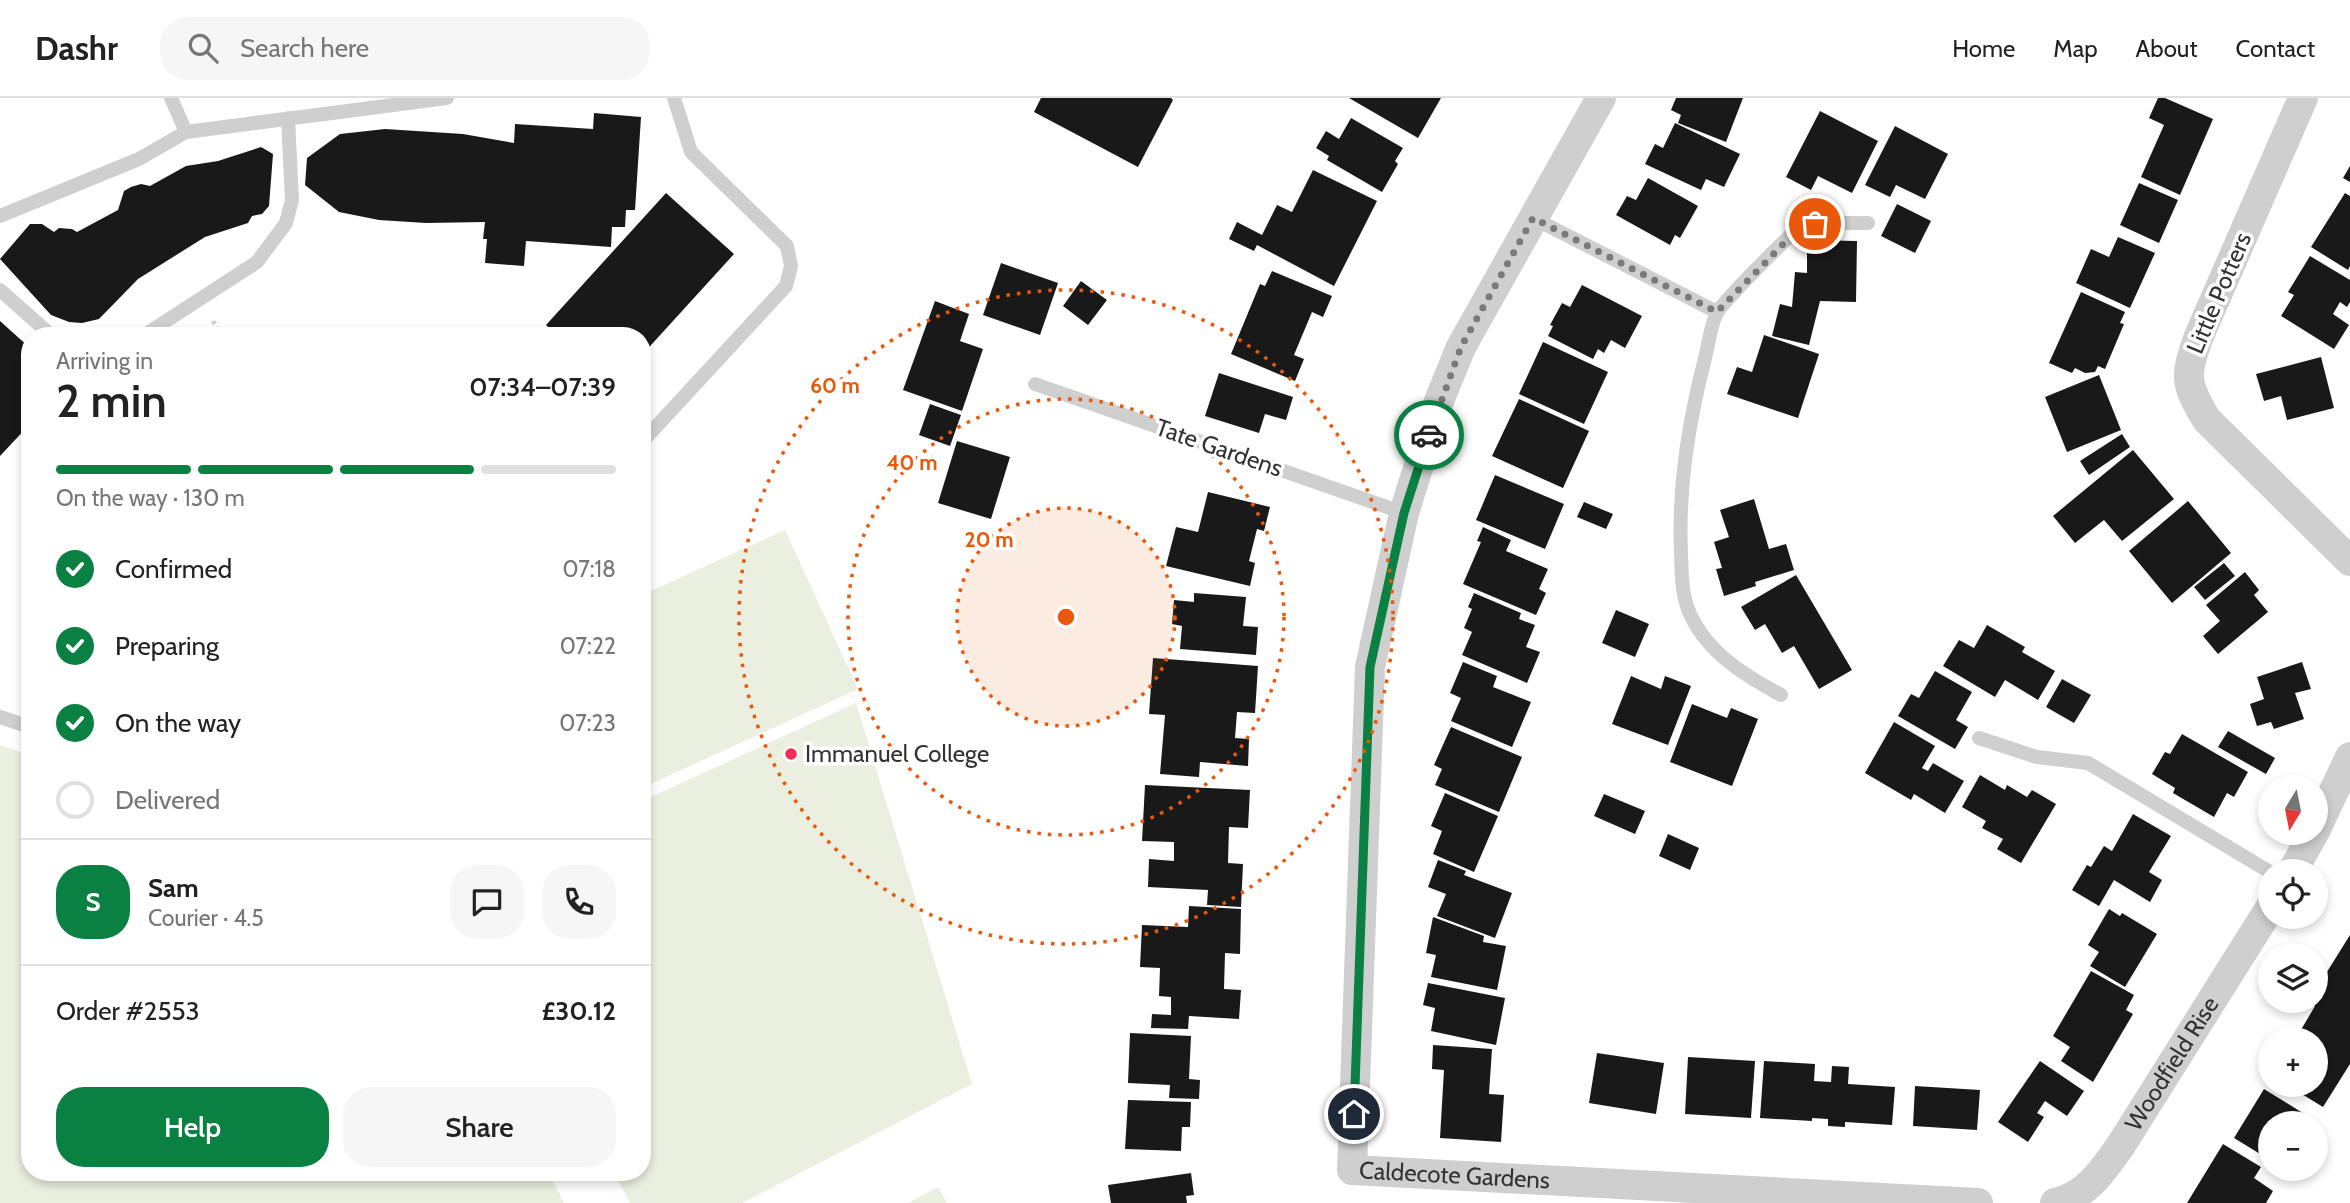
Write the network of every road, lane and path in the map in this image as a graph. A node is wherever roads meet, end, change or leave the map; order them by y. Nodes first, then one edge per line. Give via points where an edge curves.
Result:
1 (171, 98) edge
2 (447, 98) edge
3 (674, 98) edge
4 (1601, 98) edge
5 (2303, 98) edge
6 (288, 118) junction
7 (186, 132) junction
8 (0, 216) edge
9 (1533, 218) junction
10 (1868, 223) dead end
11 (0, 290) edge
12 (1717, 312) junction
13 (42, 327) edge
14 (157, 327) edge
15 (1035, 384) dead end
16 (651, 432) edge
17 (1404, 513) junction
18 (2350, 561) edge
19 (1781, 695) dead end
20 (0, 717) edge
21 (21, 724) edge
22 (1979, 738) dead end
23 (2350, 757) edge
24 (2328, 804) edge
25 (2258, 865) edge
26 (2258, 927) edge
27 (1978, 1203) edge
28 (2056, 1203) edge

1 - 7 lane
2 - 6 lane
3 - 16 lane via 691,152 787,246 791,266 786,286
4 - 9 street, Caldecote Gardens
5 - 18 street, Little Potters via 2199,336 2187,376 2207,420
6 - 7 lane
6 - 14 lane via 292,200 286,223 257,262
7 - 8 lane via 139,159
9 - 12 lane
9 - 17 street, Caldecote Gardens via 1461,347
10 - 12 lane via 1815,224 1795,232
11 - 13 lane
12 - 19 lane via 1683,465 1682,589 1691,617 1715,650 1742,673
15 - 17 lane, Tate Gardens
17 - 27 street, Caldecote Gardens via 1370,667 1352,1170
20 - 21 lane
22 - 25 lane via 2037,757 2088,762
23 - 24 street
26 - 28 street, Woodfield Rise via 2099,1176 2082,1191

